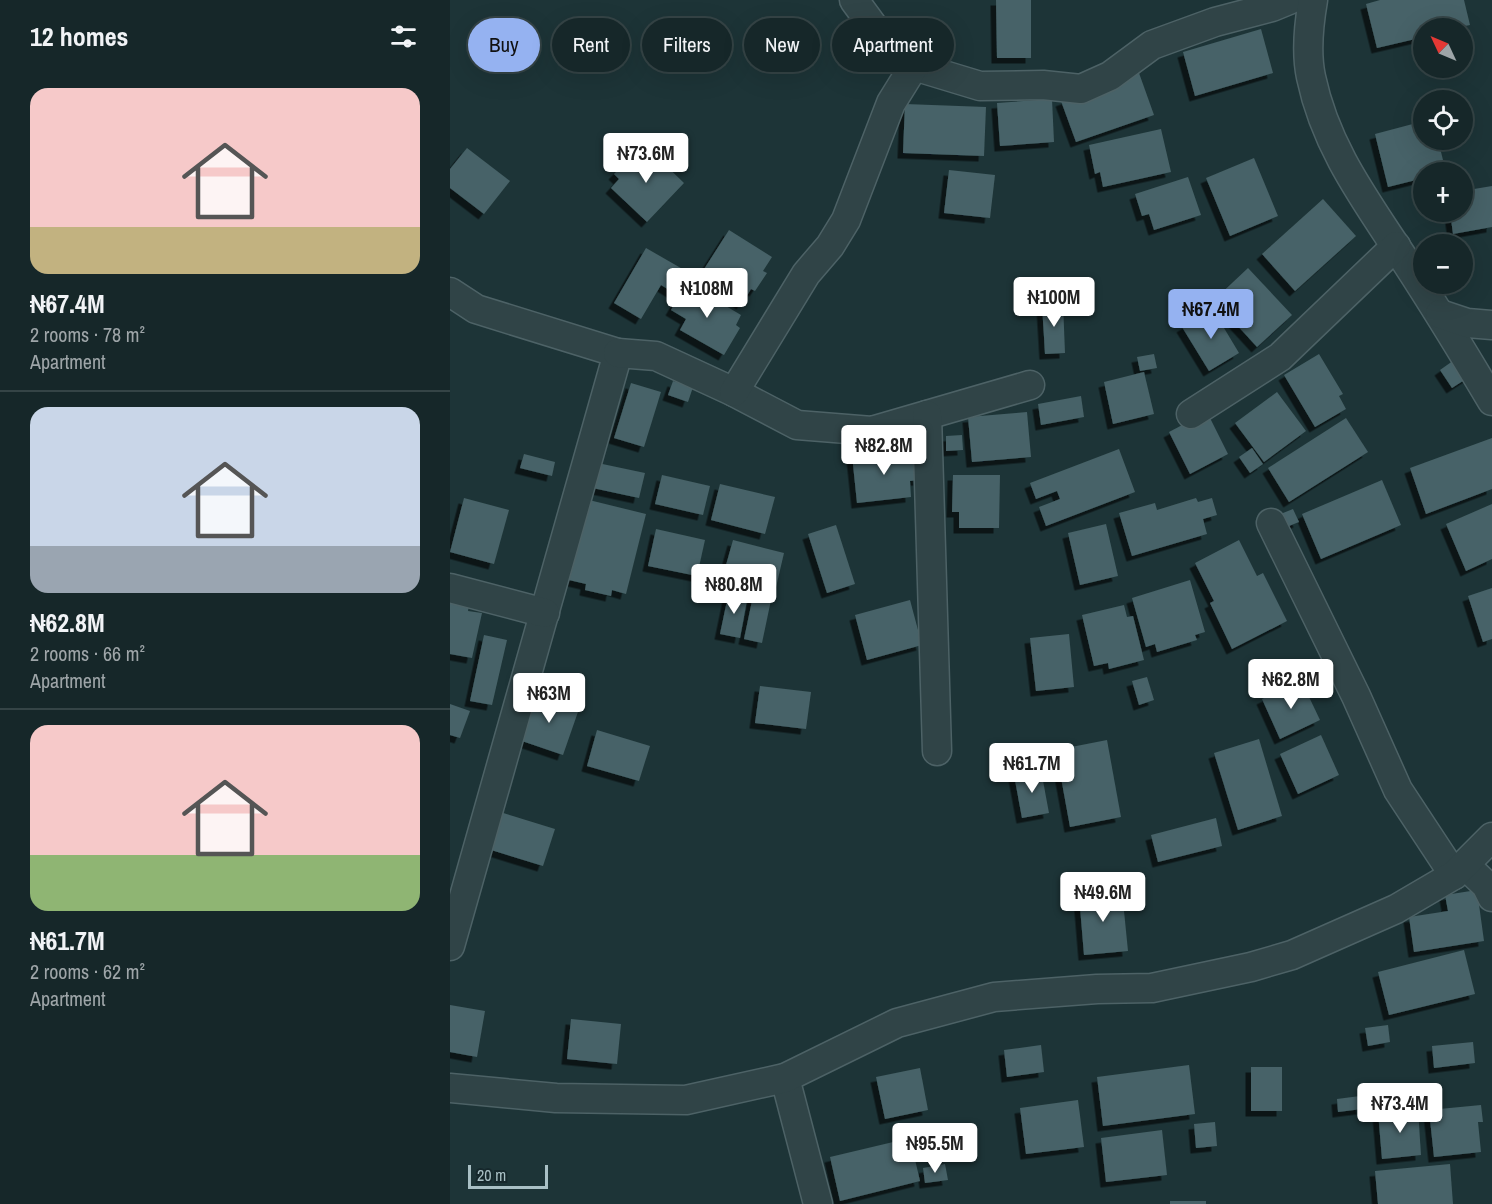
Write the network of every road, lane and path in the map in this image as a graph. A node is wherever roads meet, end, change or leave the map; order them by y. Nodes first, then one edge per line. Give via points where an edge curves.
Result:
1 (854, 0) edge
2 (1288, 0) edge
3 (1313, 0) edge
4 (867, 18) edge
5 (910, 72) edge
6 (934, 72) edge
7 (1396, 246) junction
8 (450, 292) edge
9 (1440, 314) junction
10 (1492, 325) edge
11 (618, 353) junction
12 (1030, 385) dead end
13 (734, 392) junction
14 (1492, 401) edge
15 (1191, 414) dead end
16 (927, 415) junction
17 (1270, 523) dead end
18 (450, 588) edge
19 (545, 613) junction
20 (937, 751) dead end
21 (1492, 837) edge
22 (1459, 870) junction
23 (1492, 897) edge
24 (450, 946) edge
25 (785, 1078) junction
26 (450, 1088) edge
27 (818, 1204) edge

1 - 4 street
2 - 6 street via 1152,45 1110,76 1081,89 980,86
3 - 7 street via 1309,24 1310,75 1323,119 1345,169
5 - 13 street via 891,103 846,220 806,274
7 - 9 street
7 - 15 street via 1280,357
8 - 11 street via 476,309
9 - 10 street via 1467,323
9 - 14 street
11 - 13 street via 656,356
11 - 19 street
12 - 16 street
13 - 16 street via 797,425 872,430
16 - 20 street
17 - 22 street via 1398,790
18 - 19 street
19 - 24 street
21 - 22 street
22 - 23 street via 1486,885
22 - 25 street via 1396,909 1292,955 1152,988 994,997 897,1023
25 - 26 street via 686,1100 556,1098
25 - 27 street

